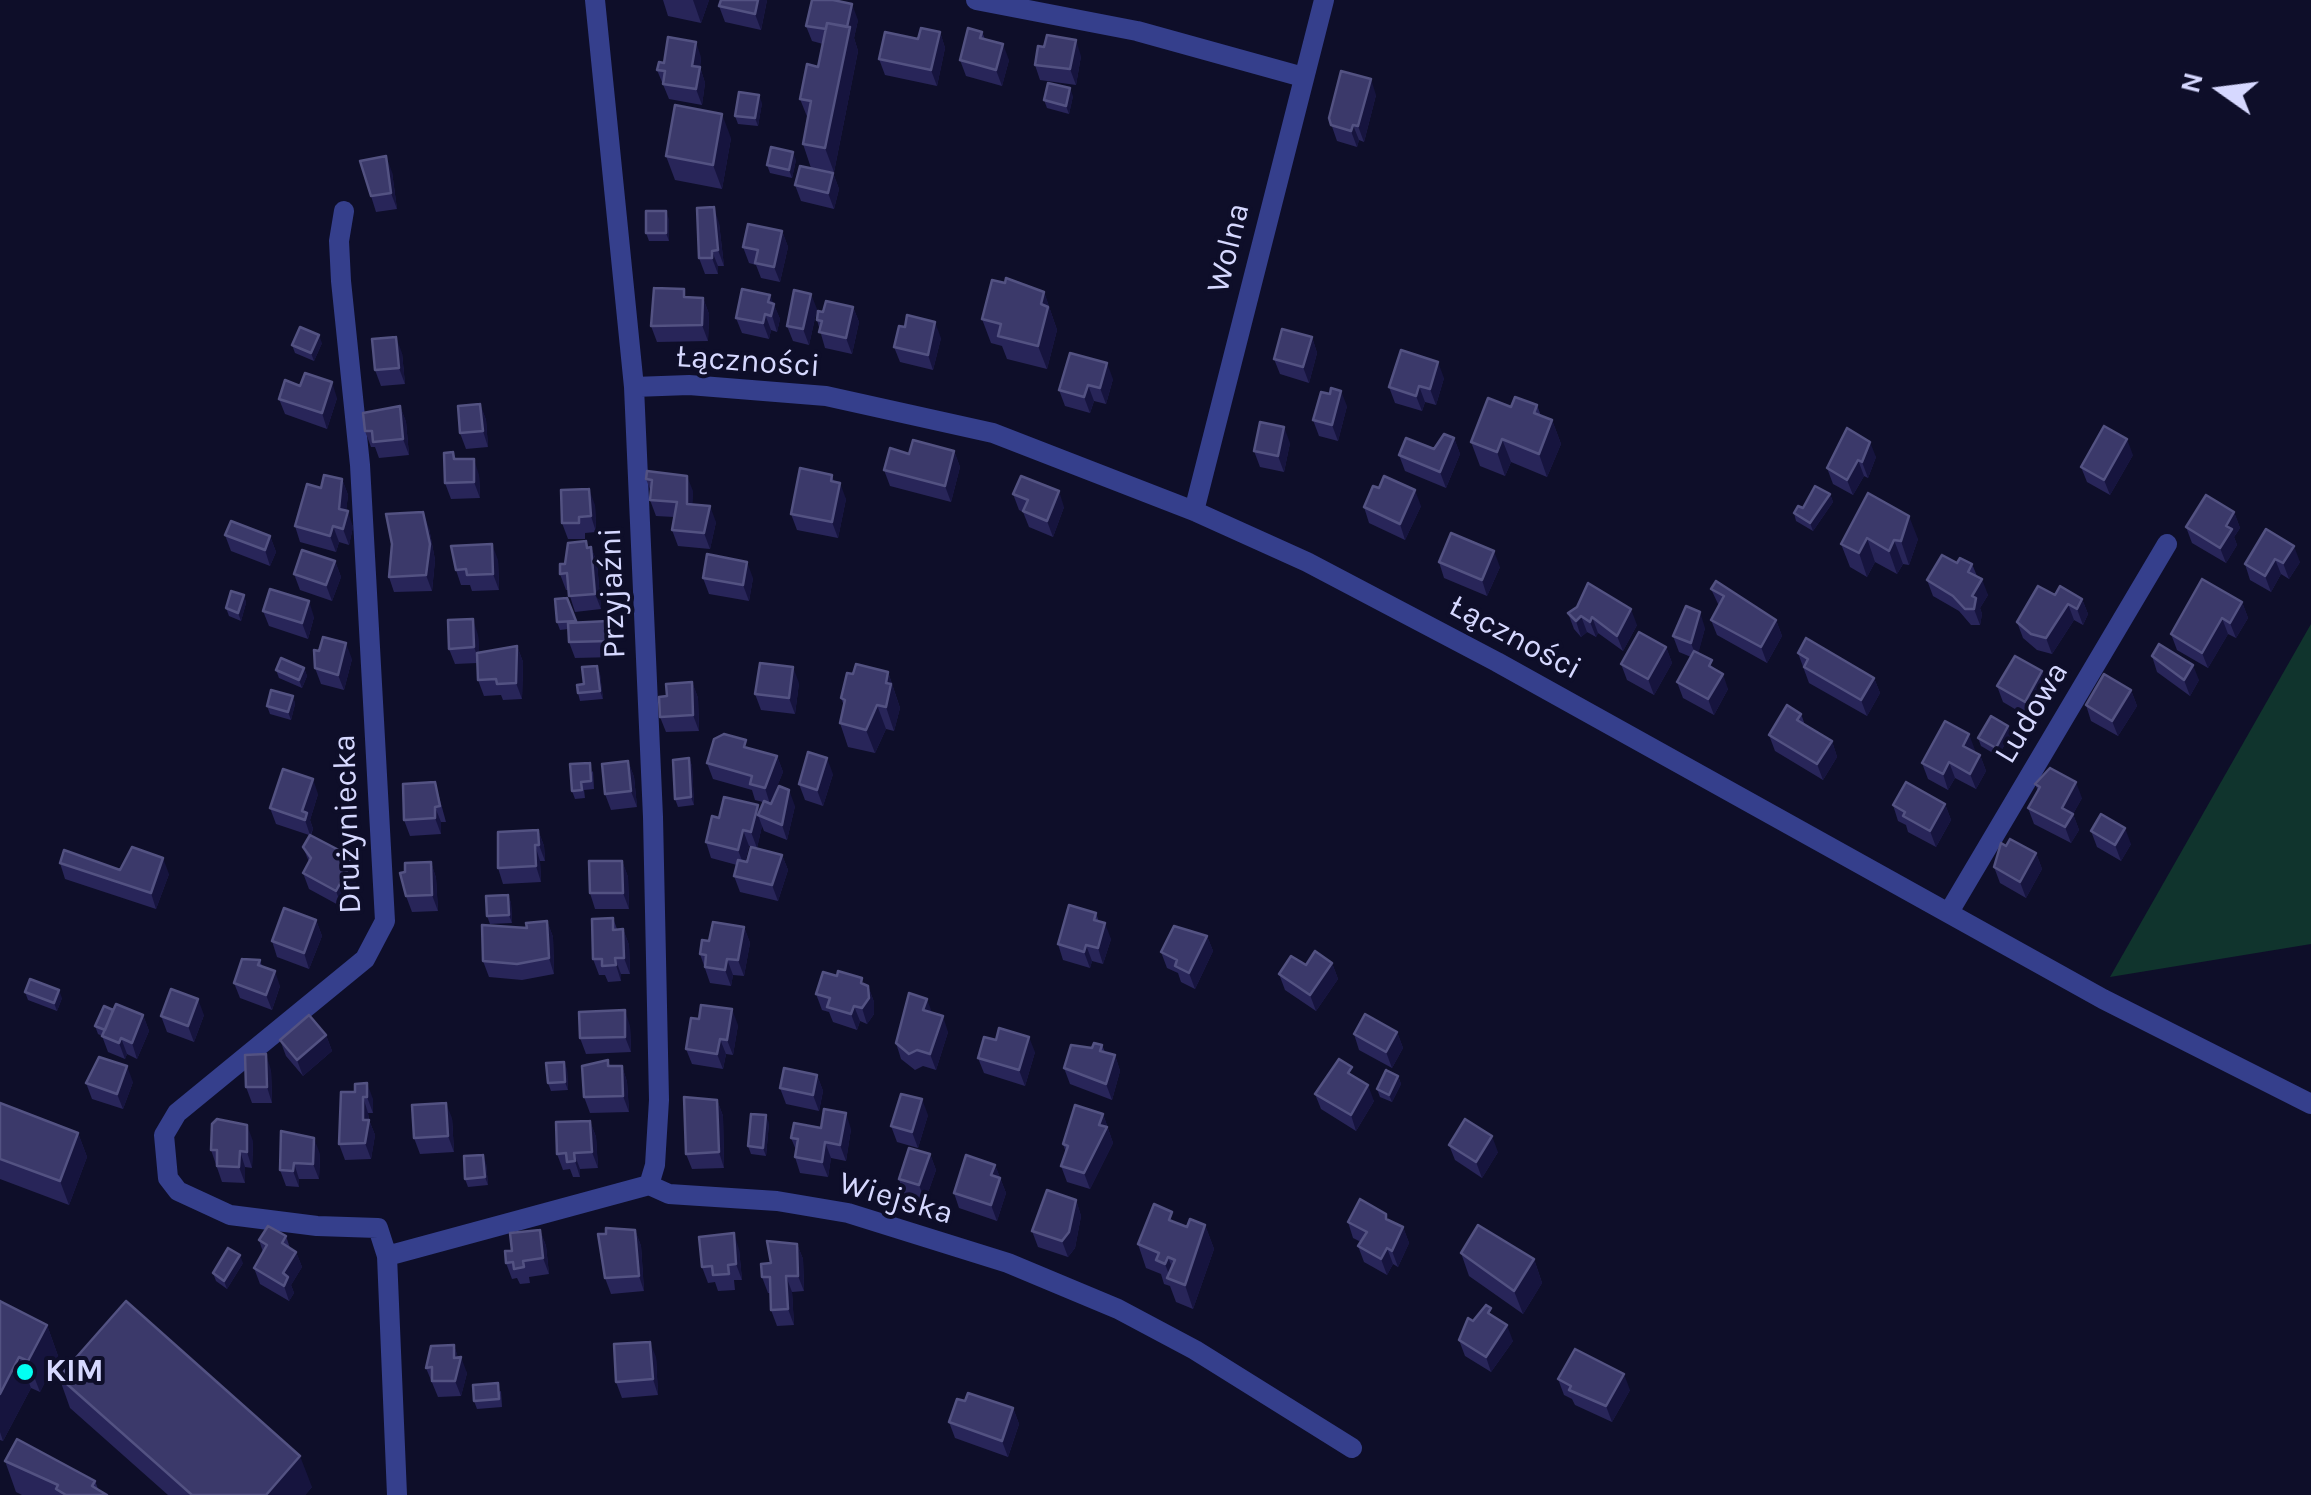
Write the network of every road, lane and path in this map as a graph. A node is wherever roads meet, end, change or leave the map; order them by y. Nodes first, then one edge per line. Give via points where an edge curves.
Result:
1 (595, 0) edge
2 (976, 0) edge
3 (1324, 0) edge
4 (1303, 77) junction
5 (344, 211) dead end
6 (634, 387) junction
7 (1194, 511) junction
8 (2167, 544) dead end
9 (1948, 912) junction
10 (2311, 1104) edge
11 (649, 1186) junction
12 (387, 1256) junction
13 (1352, 1448) dead end
14 (397, 1495) edge

1 - 6 street, Przyjaźni
2 - 4 street via 1137,32
3 - 4 street, Wolna
4 - 7 street, Wolna
5 - 12 street, Drużyniecka via 341,280 360,465 384,921 365,959 176,1113 164,1136 168,1178 178,1191 230,1214 378,1228
6 - 7 street, Łączności via 688,384 826,396 992,433
6 - 11 street, Przyjaźni via 659,1100
7 - 9 street, Łączności via 1308,562 1498,662
8 - 9 street, Ludowa
9 - 10 street, Łączności
11 - 12 street, Wiejska
11 - 13 street, Wiejska via 669,1194 848,1212 1008,1263 1195,1350
12 - 14 street

